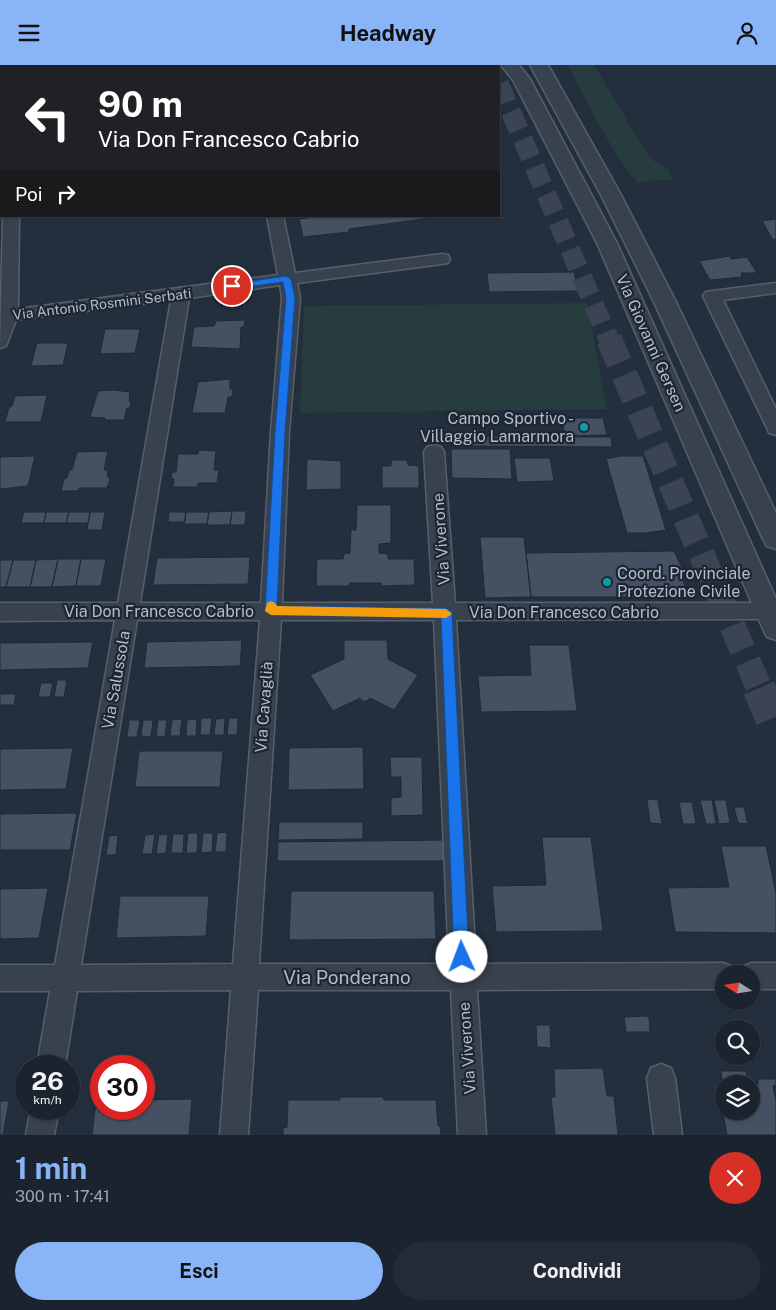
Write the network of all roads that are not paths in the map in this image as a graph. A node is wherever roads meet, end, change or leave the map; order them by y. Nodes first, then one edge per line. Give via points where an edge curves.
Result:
1 (510, 65) edge
2 (539, 65) edge
3 (11, 217) edge
4 (275, 217) edge
5 (442, 259) dead end
6 (286, 279) junction
7 (776, 288) edge
8 (181, 294) junction
9 (4, 317) edge
10 (0, 342) edge
11 (776, 428) edge
12 (434, 452) dead end
13 (776, 539) edge
14 (129, 611) junction
15 (271, 611) junction
16 (0, 612) edge
17 (446, 612) junction
18 (772, 620) edge
19 (715, 976) edge
20 (760, 976) edge
21 (776, 976) edge
22 (65, 977) junction
23 (245, 977) junction
24 (462, 977) junction
25 (0, 978) edge
26 (53, 1055) edge
27 (660, 1079) dead end
28 (42, 1120) edge
29 (40, 1135) edge
30 (234, 1135) edge
31 (472, 1135) edge
32 (668, 1135) edge

1 - 18 street, Via Giovanni Gersen via 521,79 607,243
2 - 13 street, Via Giovanni Gersen via 611,195 664,300
3 - 9 street
4 - 6 street, Via Cavaglià
5 - 6 street, Via Antonio Rosmini Serbati
6 - 8 street, Via Antonio Rosmini Serbati
6 - 15 street, Via Cavaglià via 291,298
7 - 11 street via 712,296
8 - 9 street, Via Antonio Rosmini Serbati
8 - 14 street, Via Salussola
9 - 10 street
12 - 17 street, Via Viverone
14 - 15 street, Via Don Francesco Cabrio
14 - 16 street, Via Don Francesco Cabrio
14 - 22 street, Via Salussola
15 - 17 street, Via Don Francesco Cabrio
15 - 23 street, Via Cavaglià
17 - 18 street, Via Don Francesco Cabrio
17 - 24 street, Via Viverone
19 - 24 street, Via Ponderano
20 - 21 street
22 - 23 street, Via Ponderano
22 - 25 street, Via Ponderano
22 - 26 street, Via Salussola
23 - 24 street, Via Ponderano
23 - 30 street, Via Cavaglià
24 - 31 street, Via Viverone
27 - 32 street
28 - 29 street

